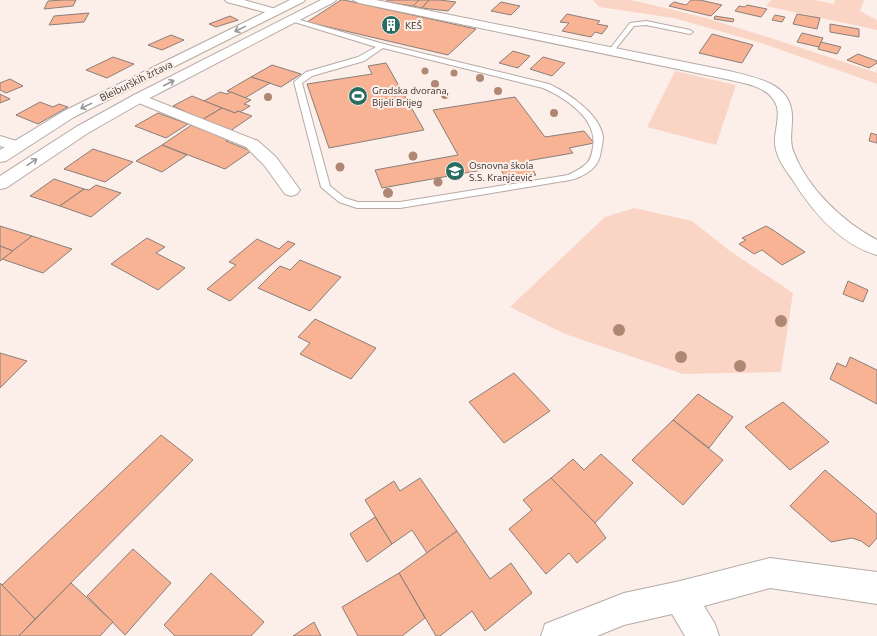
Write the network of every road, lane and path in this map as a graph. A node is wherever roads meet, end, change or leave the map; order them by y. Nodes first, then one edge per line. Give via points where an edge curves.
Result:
1 (231, 0) edge
2 (299, 0) edge
3 (330, 0) edge
4 (359, 0) edge
5 (275, 12) junction
6 (293, 20) junction
7 (690, 32) dead end
8 (382, 46) junction
9 (611, 51) junction
10 (139, 98) junction
11 (0, 141) edge
12 (17, 146) junction
13 (0, 157) edge
14 (0, 184) edge
15 (290, 190) dead end
16 (877, 248) edge
17 (877, 588) edge
18 (680, 597) junction
19 (557, 636) edge
20 (703, 636) edge

1 - 5 street
2 - 5 street, Bleiburških žrtava
3 - 6 street, Bleiburških žrtava
4 - 9 street
5 -> 12 street, Bleiburških žrtava via 69,114
6 - 8 lane
10 -> 6 street, Bleiburških žrtava
7 - 9 lane via 646,23 632,24
8 - 8 lane via 553,89 574,102 587,116 598,135 594,162 584,171 570,177 400,205 357,206 342,200 326,187 298,82 309,74 361,59
9 - 16 street via 729,75 769,88 779,96 785,107 783,145 791,164 809,191 835,221
14 -> 10 street, Bleiburških žrtava via 82,130
10 - 15 street, Bleiburških žrtava via 252,144 270,161
11 - 12 street
12 - 13 street, Bleiburških žrtava
17 - 18 street via 770,573
18 - 19 street via 624,609
18 - 20 street

